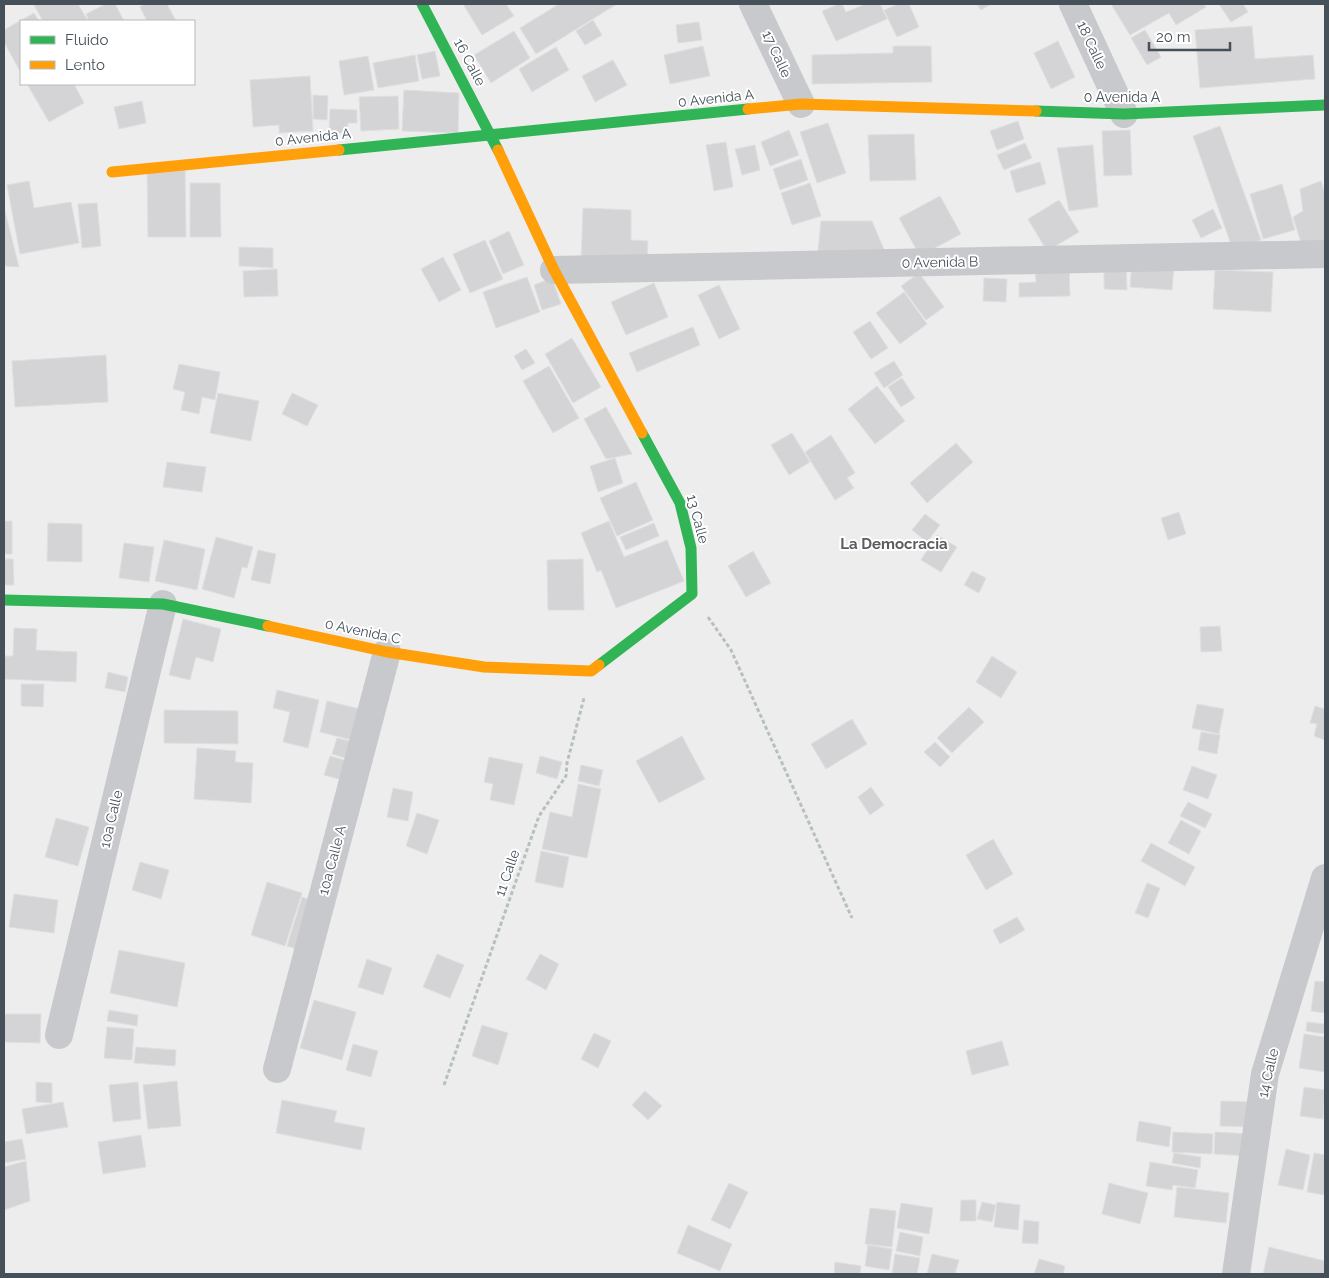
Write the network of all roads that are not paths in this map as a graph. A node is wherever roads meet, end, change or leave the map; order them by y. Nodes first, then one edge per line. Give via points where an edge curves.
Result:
1 (422, 4) edge
2 (753, 4) edge
3 (1073, 4) edge
4 (801, 104) junction
5 (1325, 106) edge
6 (1124, 114) junction
7 (491, 135) junction
8 (112, 172) dead end
9 (1325, 254) edge
10 (554, 270) junction
11 (4, 600) edge
12 (163, 604) junction
13 (387, 652) junction
14 (591, 670) joint
15 (1325, 878) edge
16 (59, 1035) dead end
17 (276, 1069) dead end
18 (1236, 1274) edge

1 - 7 street, 16 Calle
2 - 4 street, 17 Calle
3 - 6 street, 18 Calle
4 - 6 street, 0 Avenida A
4 - 7 street, 0 Avenida A
5 - 6 street, 0 Avenida A
7 - 8 street, 0 Avenida A
7 - 10 street, 13 Calle
9 - 10 street, 0 Avenida B
10 - 14 street, 13 Calle via 680,503 691,548 692,594
11 - 12 street, 0 Avenida C
12 - 13 street, 0 Avenida C
12 - 16 street, 10a Calle
13 - 14 street, 0 Avenida C via 484,667
13 - 17 street, 10a Calle A
15 - 18 street, 14 Calle via 1265,1074

